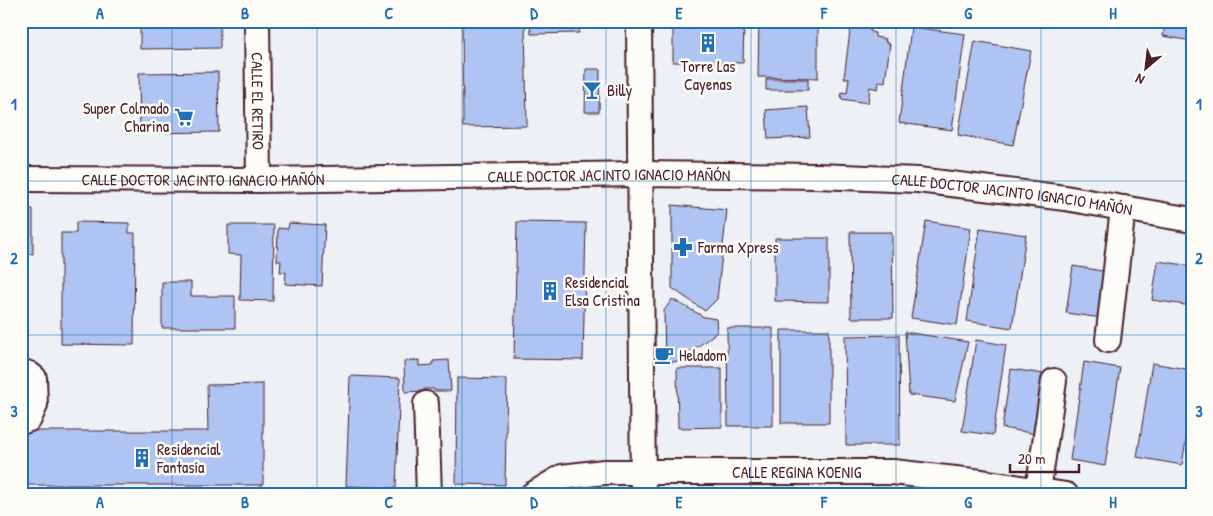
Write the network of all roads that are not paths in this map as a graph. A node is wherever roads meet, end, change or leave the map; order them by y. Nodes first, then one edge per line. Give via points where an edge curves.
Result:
1 (257, 21) edge
2 (639, 21) edge
3 (640, 174) junction
4 (21, 179) edge
5 (259, 180) junction
6 (1123, 208) junction
7 (1192, 220) edge
8 (1108, 340) dead end
9 (21, 371) edge
10 (1054, 381) dead end
11 (426, 404) dead end
12 (21, 422) edge
13 (643, 483) edge
14 (1038, 490) junction
15 (429, 495) edge
16 (532, 495) edge
17 (1066, 495) edge

1 - 5 street, CALLE EL RETIRO
2 - 3 street
3 - 5 street, CALLE DOCTOR JACINTO IGNACIO MAÑÓN
3 - 6 street, CALLE DOCTOR JACINTO IGNACIO MAÑÓN via 918,180
3 - 13 street
4 - 5 street, CALLE DOCTOR JACINTO IGNACIO MAÑÓN
6 - 7 street, CALLE DOCTOR JACINTO IGNACIO MAÑÓN
6 - 8 street
9 - 12 street via 34,378 35,405 29,418
10 - 14 street
11 - 15 street
13 - 14 street, CALLE REGINA KOENIG via 894,472
13 - 16 street, CALLE REGINA KOENIG via 604,472 562,477
14 - 17 street, CALLE REGINA KOENIG

